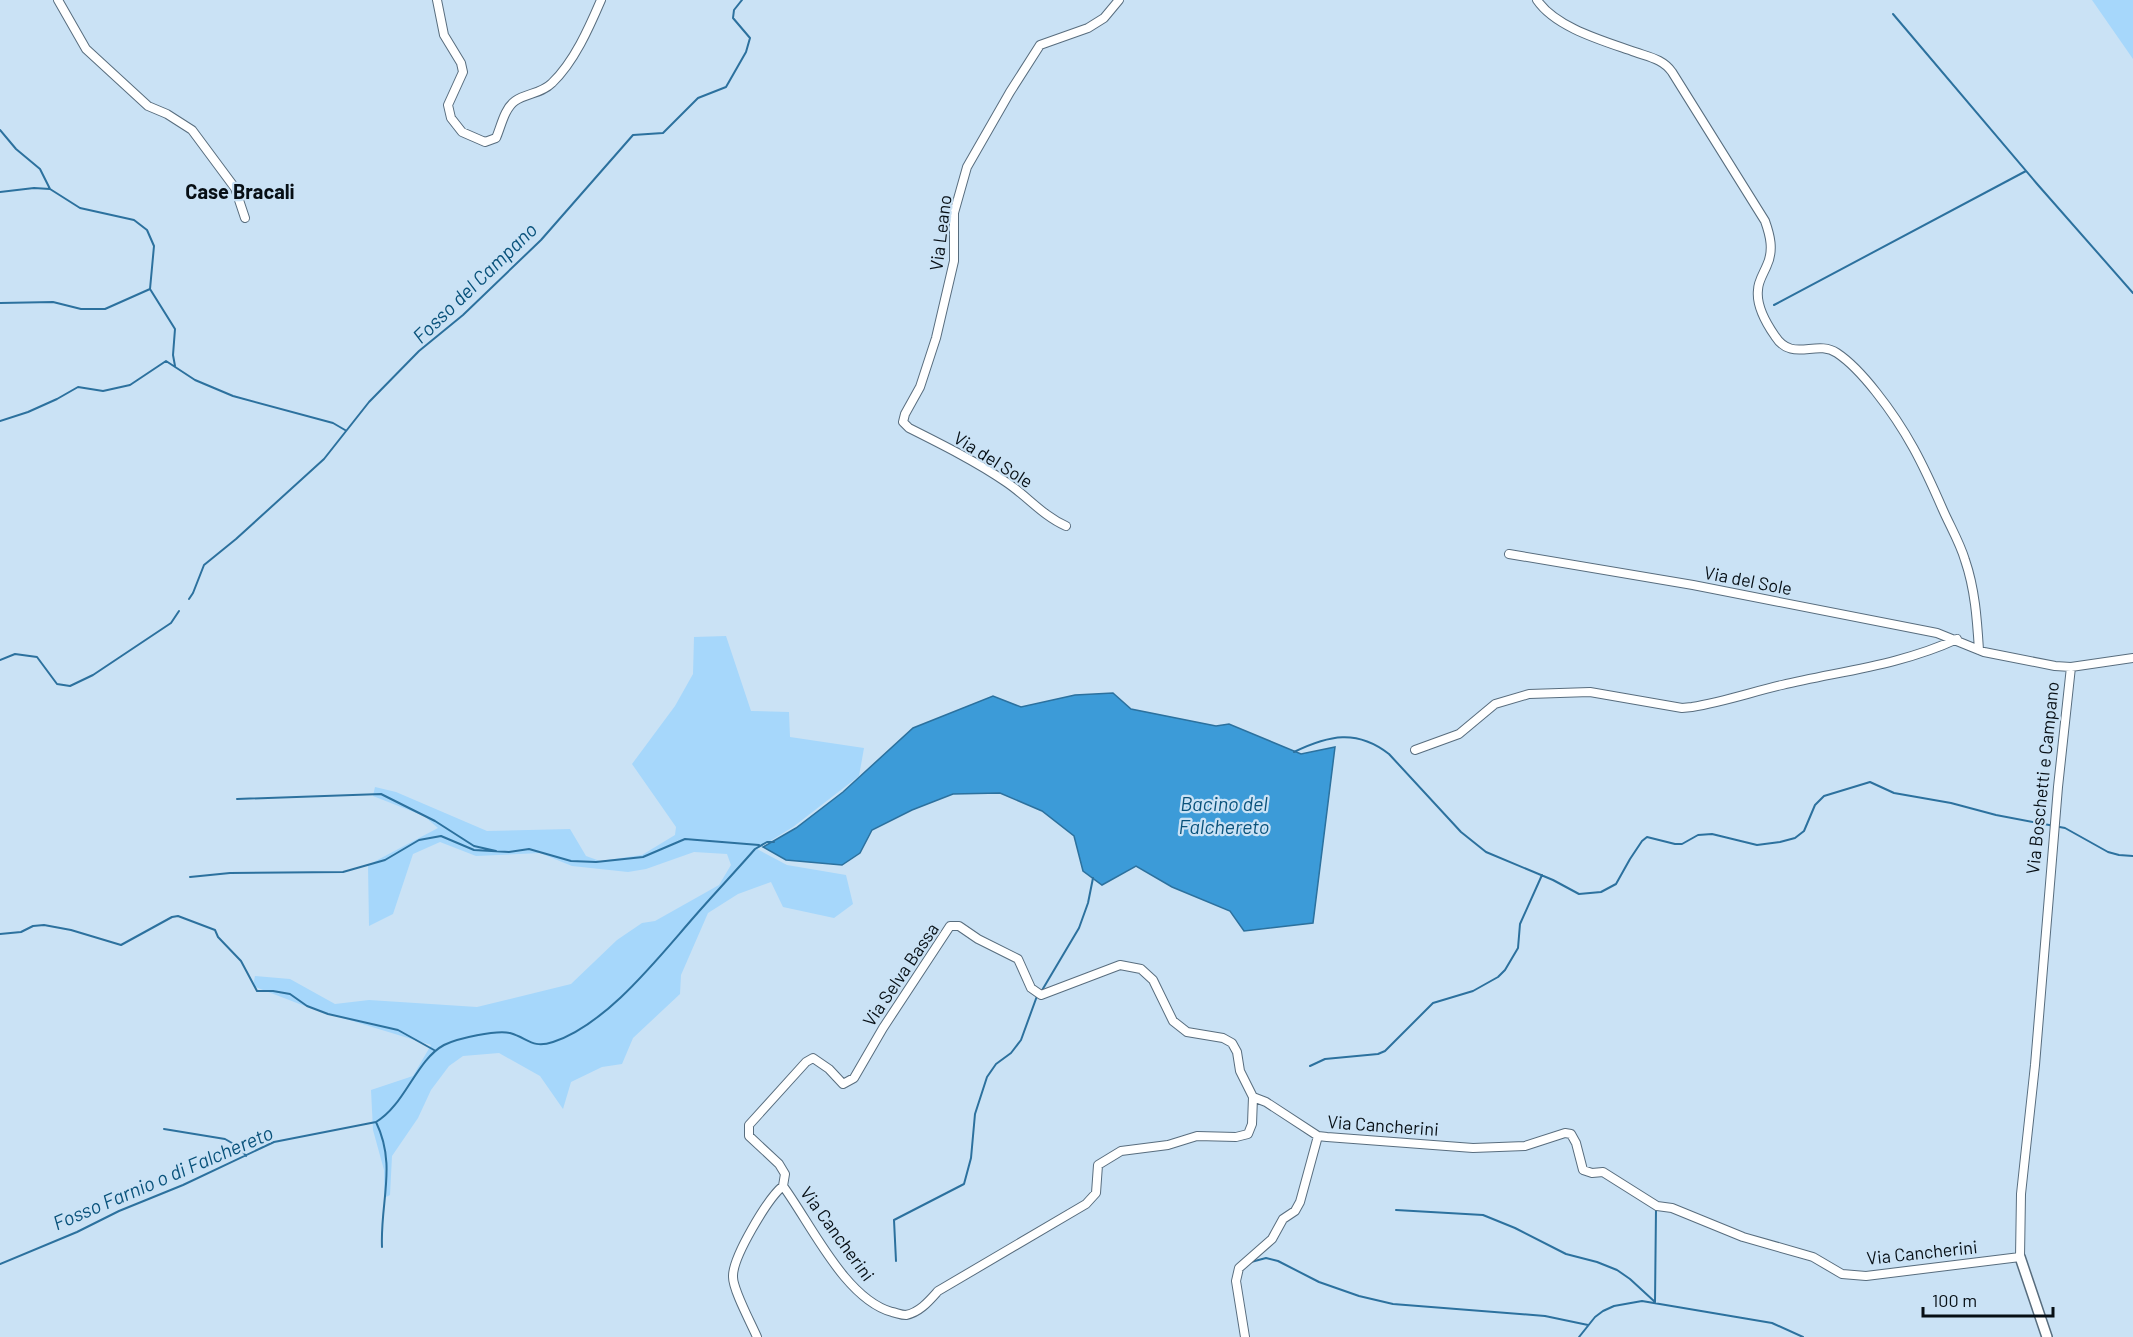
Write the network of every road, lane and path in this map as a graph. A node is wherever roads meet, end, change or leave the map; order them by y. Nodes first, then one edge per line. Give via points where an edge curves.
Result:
1 (58, 0) edge
2 (437, 0) edge
3 (601, 0) edge
4 (1119, 0) edge
5 (1537, 0) edge
6 (245, 218) dead end
7 (903, 422) joint
8 (1066, 526) dead end
9 (1509, 554) dead end
10 (1957, 639) junction
11 (1979, 650) junction
12 (2133, 658) edge
13 (2071, 667) junction
14 (1415, 750) dead end
15 (1253, 1097) junction
16 (1318, 1136) junction
17 (783, 1186) junction
18 (2020, 1257) junction
19 (757, 1337) edge
20 (1245, 1337) edge
21 (2047, 1337) edge

1 - 6 street via 86,49 148,106 192,130 235,188
2 - 3 street via 444,35 463,72 448,105 451,118 462,132 485,142 496,138 516,100 544,90 554,81 586,35
4 - 7 street, Via Leano via 1104,18 1088,28 1040,45 967,167 954,213 954,261 936,338 920,387
5 - 11 street via 1552,17 1598,39 1661,61 1672,72 1765,220 1771,252 1758,288 1758,301 1775,337 1790,349 1836,352 1871,386 1898,420 1919,456 1965,559 1976,604
7 - 8 street, Via del Sole via 985,468
9 - 10 street, Via del Sole
10 - 11 street, Via del Sole
10 - 14 street via 1900,661 1692,707 1590,692 1529,694 1495,704 1459,734
11 - 13 street, Via Boschetti e Campano
12 - 13 street
13 - 18 street, Via Boschetti e Campano via 2021,1194
15 - 16 street, Via Cancherini
15 - 17 street, Via Cancherini via 1248,1134 1197,1136 1168,1145 1121,1151 1098,1166 1096,1192 1086,1204 938,1291 922,1308 904,1315 883,1310 866,1298 831,1258
15 - 17 street, Via Selva Bassa via 1232,1043 1187,1032 1173,1021 1153,980 1141,969 1120,965 1041,995 1031,988 1017,959 959,926 950,926 854,1078 843,1084 813,1058 748,1125 749,1136 785,1174
16 - 18 street, Via Cancherini via 1473,1148 1525,1146 1571,1134 1583,1170 1603,1172 1657,1206 1813,1257 1842,1274 1866,1276
16 - 20 street via 1295,1211 1283,1219 1272,1239 1239,1268 1236,1281
17 - 19 street, Via Cancherini via 752,1230 734,1265 733,1280
18 - 21 street, Via Boschetti e Campano

